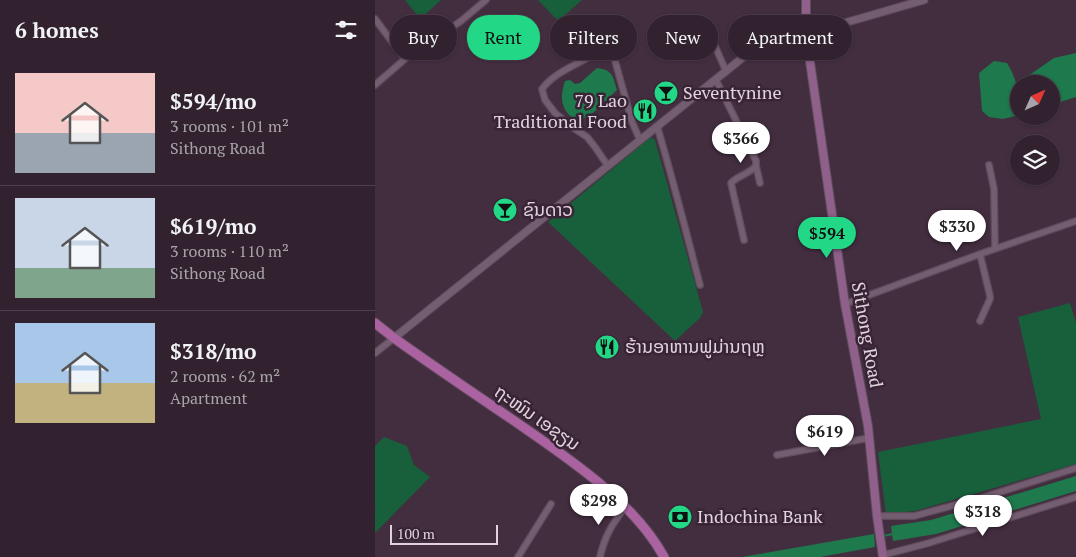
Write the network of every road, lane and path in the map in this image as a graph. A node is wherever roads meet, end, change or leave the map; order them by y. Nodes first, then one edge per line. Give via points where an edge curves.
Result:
1 (486, 0) edge
2 (806, 0) edge
3 (924, 0) edge
4 (806, 15) edge
5 (375, 19) edge
6 (852, 21) edge
7 (457, 24) edge
8 (390, 39) edge
9 (718, 52) edge
10 (404, 60) edge
11 (740, 60) edge
12 (810, 60) edge
13 (726, 70) junction
14 (715, 80) junction
15 (375, 85) edge
16 (657, 126) junction
17 (640, 140) junction
18 (989, 165) dead end
19 (608, 166) junction
20 (756, 166) junction
21 (760, 183) dead end
22 (1076, 221) edge
23 (744, 240) dead end
24 (995, 249) junction
25 (980, 254) junction
26 (700, 285) dead end
27 (845, 304) junction
28 (980, 320) dead end
29 (375, 323) edge
30 (394, 338) junction
31 (375, 353) edge
32 (869, 438) junction
33 (777, 455) dead end
34 (1076, 468) edge
35 (1076, 497) edge
36 (551, 504) dead end
37 (625, 507) junction
38 (877, 516) junction
39 (883, 555) edge
40 (518, 557) edge
41 (600, 557) edge
42 (664, 557) edge

1 - 7 street
2 - 4 main road, Sithong Road
3 - 6 street
5 - 8 street
9 - 13 street
10 - 15 street
11 - 13 street
12 - 27 main road, Sithong Road
13 - 14 street
14 - 16 street
14 - 20 street
16 - 17 street
16 - 26 street
17 - 19 street
17 - 19 street via 615,57 610,51 602,49 547,82 542,89 545,100 555,113 587,137
18 - 24 street via 994,189
19 - 30 street
20 - 21 street
20 - 23 street via 731,184
22 - 24 street
24 - 25 street
25 - 27 street
25 - 28 street via 990,296
27 - 32 main road, Sithong Road
29 - 30 main road, ຖະໜົນ ເອຊຽນ
30 - 31 street
30 - 37 main road, ຖະໜົນ ເອຊຽນ via 545,443 609,490
32 - 33 street
32 - 38 main road, Sithong Road
34 - 38 street via 915,516
35 - 39 street
36 - 40 street
37 - 41 street via 609,530
37 - 42 main road, ຖະໜົນ ເອຊຽນ
38 - 39 main road, Sithong Road

